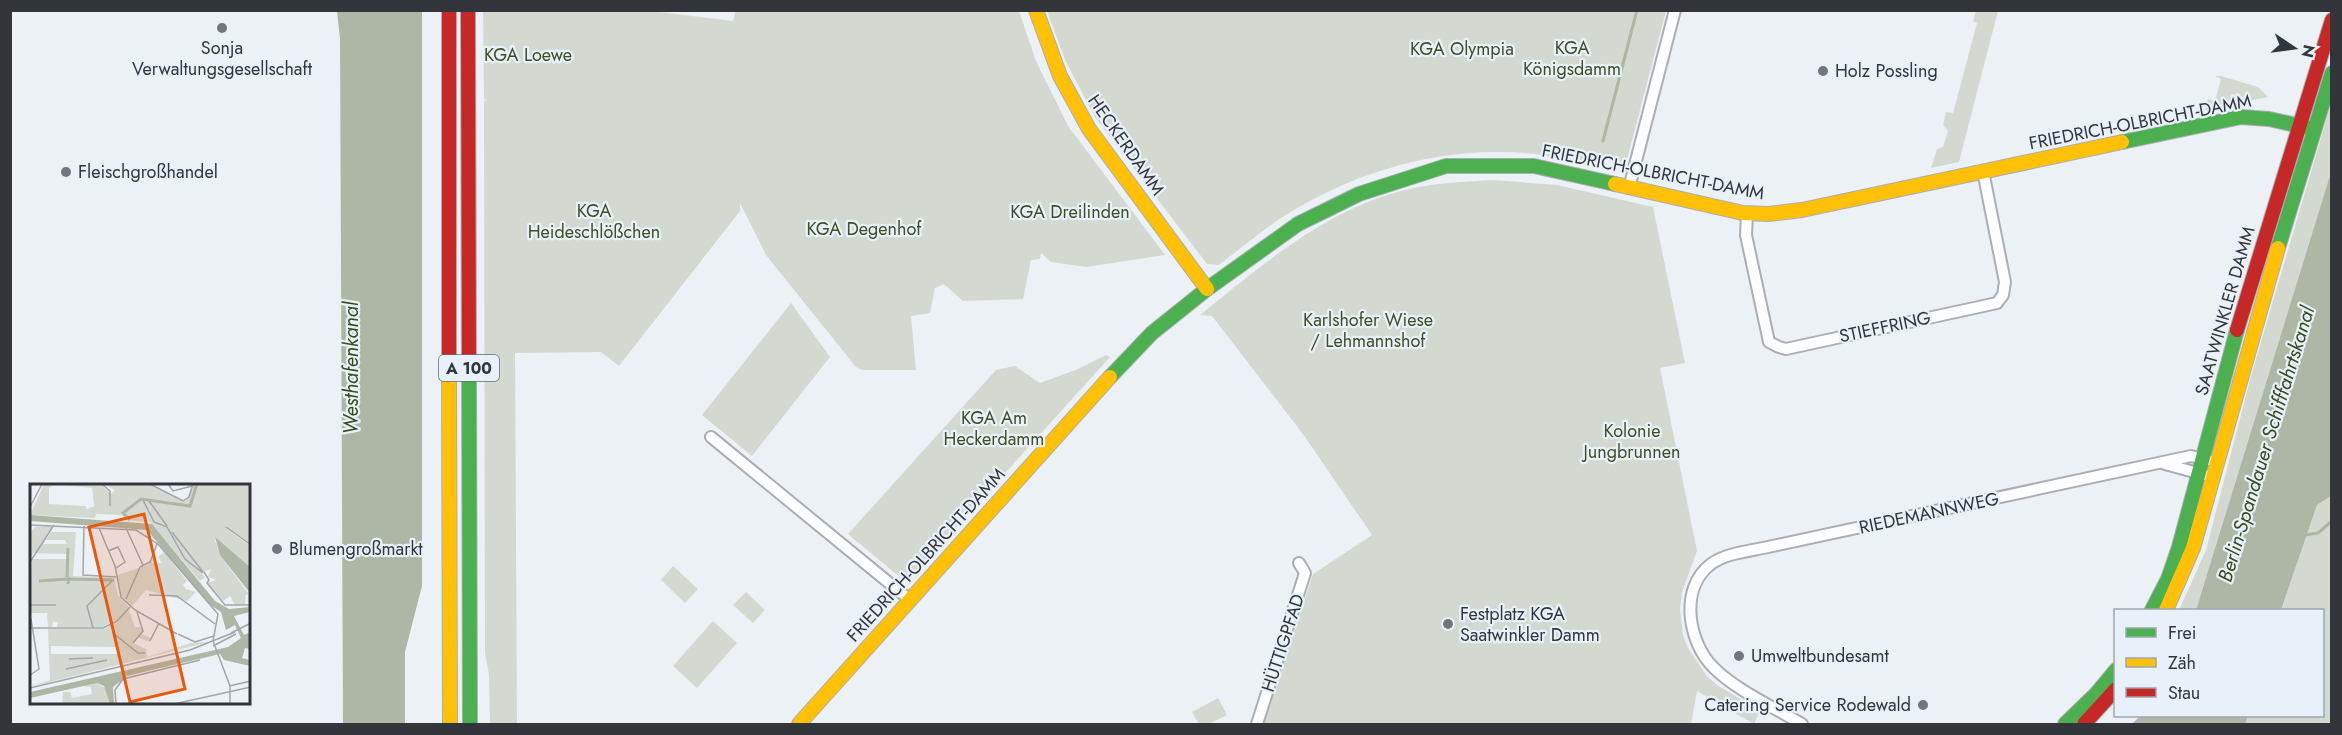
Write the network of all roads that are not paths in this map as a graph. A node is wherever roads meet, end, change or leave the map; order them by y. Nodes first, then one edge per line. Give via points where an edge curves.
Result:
1 (448, 10) edge
2 (468, 10) edge
3 (1036, 10) edge
4 (1675, 10) edge
5 (2331, 20) edge
6 (2331, 73) edge
7 (2299, 125) junction
8 (2314, 129) junction
9 (1983, 171) junction
10 (1629, 188) junction
11 (1747, 214) junction
12 (1208, 289) junction
13 (711, 437) dead end
14 (2217, 463) junction
15 (2201, 466) junction
16 (2213, 477) junction
17 (1299, 563) dead end
18 (910, 600) junction
19 (2152, 609) edge
20 (2166, 609) edge
21 (2114, 671) edge
22 (2114, 690) edge
23 (450, 724) edge
24 (470, 724) edge
25 (799, 724) edge
26 (1257, 724) edge
27 (1802, 724) edge
28 (2065, 724) edge
29 (2084, 724) edge

1 - 23 main road, A 100
2 - 24 main road, A 100
3 - 12 main road, HECKERDAMM via 1060,76 1089,129
4 - 10 street
5 - 7 main road, SAATWINKLER DAMM
6 - 8 main road, SAATWINKLER DAMM
7 - 8 main road, FRIEDRICH-OLBRICHT-DAMM
7 - 9 main road, FRIEDRICH-OLBRICHT-DAMM via 2271,117 2241,117
7 - 15 main road, SAATWINKLER DAMM via 2249,288
8 - 14 main road, SAATWINKLER DAMM
9 - 11 main road, FRIEDRICH-OLBRICHT-DAMM via 1802,210
9 - 11 street, STIEFFRING via 2006,282 1997,303 1786,349 1769,342 1746,235
10 - 11 main road, FRIEDRICH-OLBRICHT-DAMM
10 - 12 main road, FRIEDRICH-OLBRICHT-DAMM via 1534,166 1446,166 1359,194 1315,214
12 - 18 main road, FRIEDRICH-OLBRICHT-DAMM via 1127,358
13 - 18 street
14 - 15 street, RIEDEMANNWEG
14 - 16 main road, SAATWINKLER DAMM
15 - 16 street, RIEDEMANNWEG
15 - 19 main road, SAATWINKLER DAMM via 2174,563
15 - 27 street, RIEDEMANNWEG via 2162,463 1734,554 1712,564 1701,574 1693,591 1690,612 1700,651 1731,682
16 - 20 main road, SAATWINKLER DAMM via 2193,548
17 - 26 street, HÜTTIGPFAD via 1305,573
18 - 25 main road, FRIEDRICH-OLBRICHT-DAMM
21 - 28 main road
22 - 29 main road

